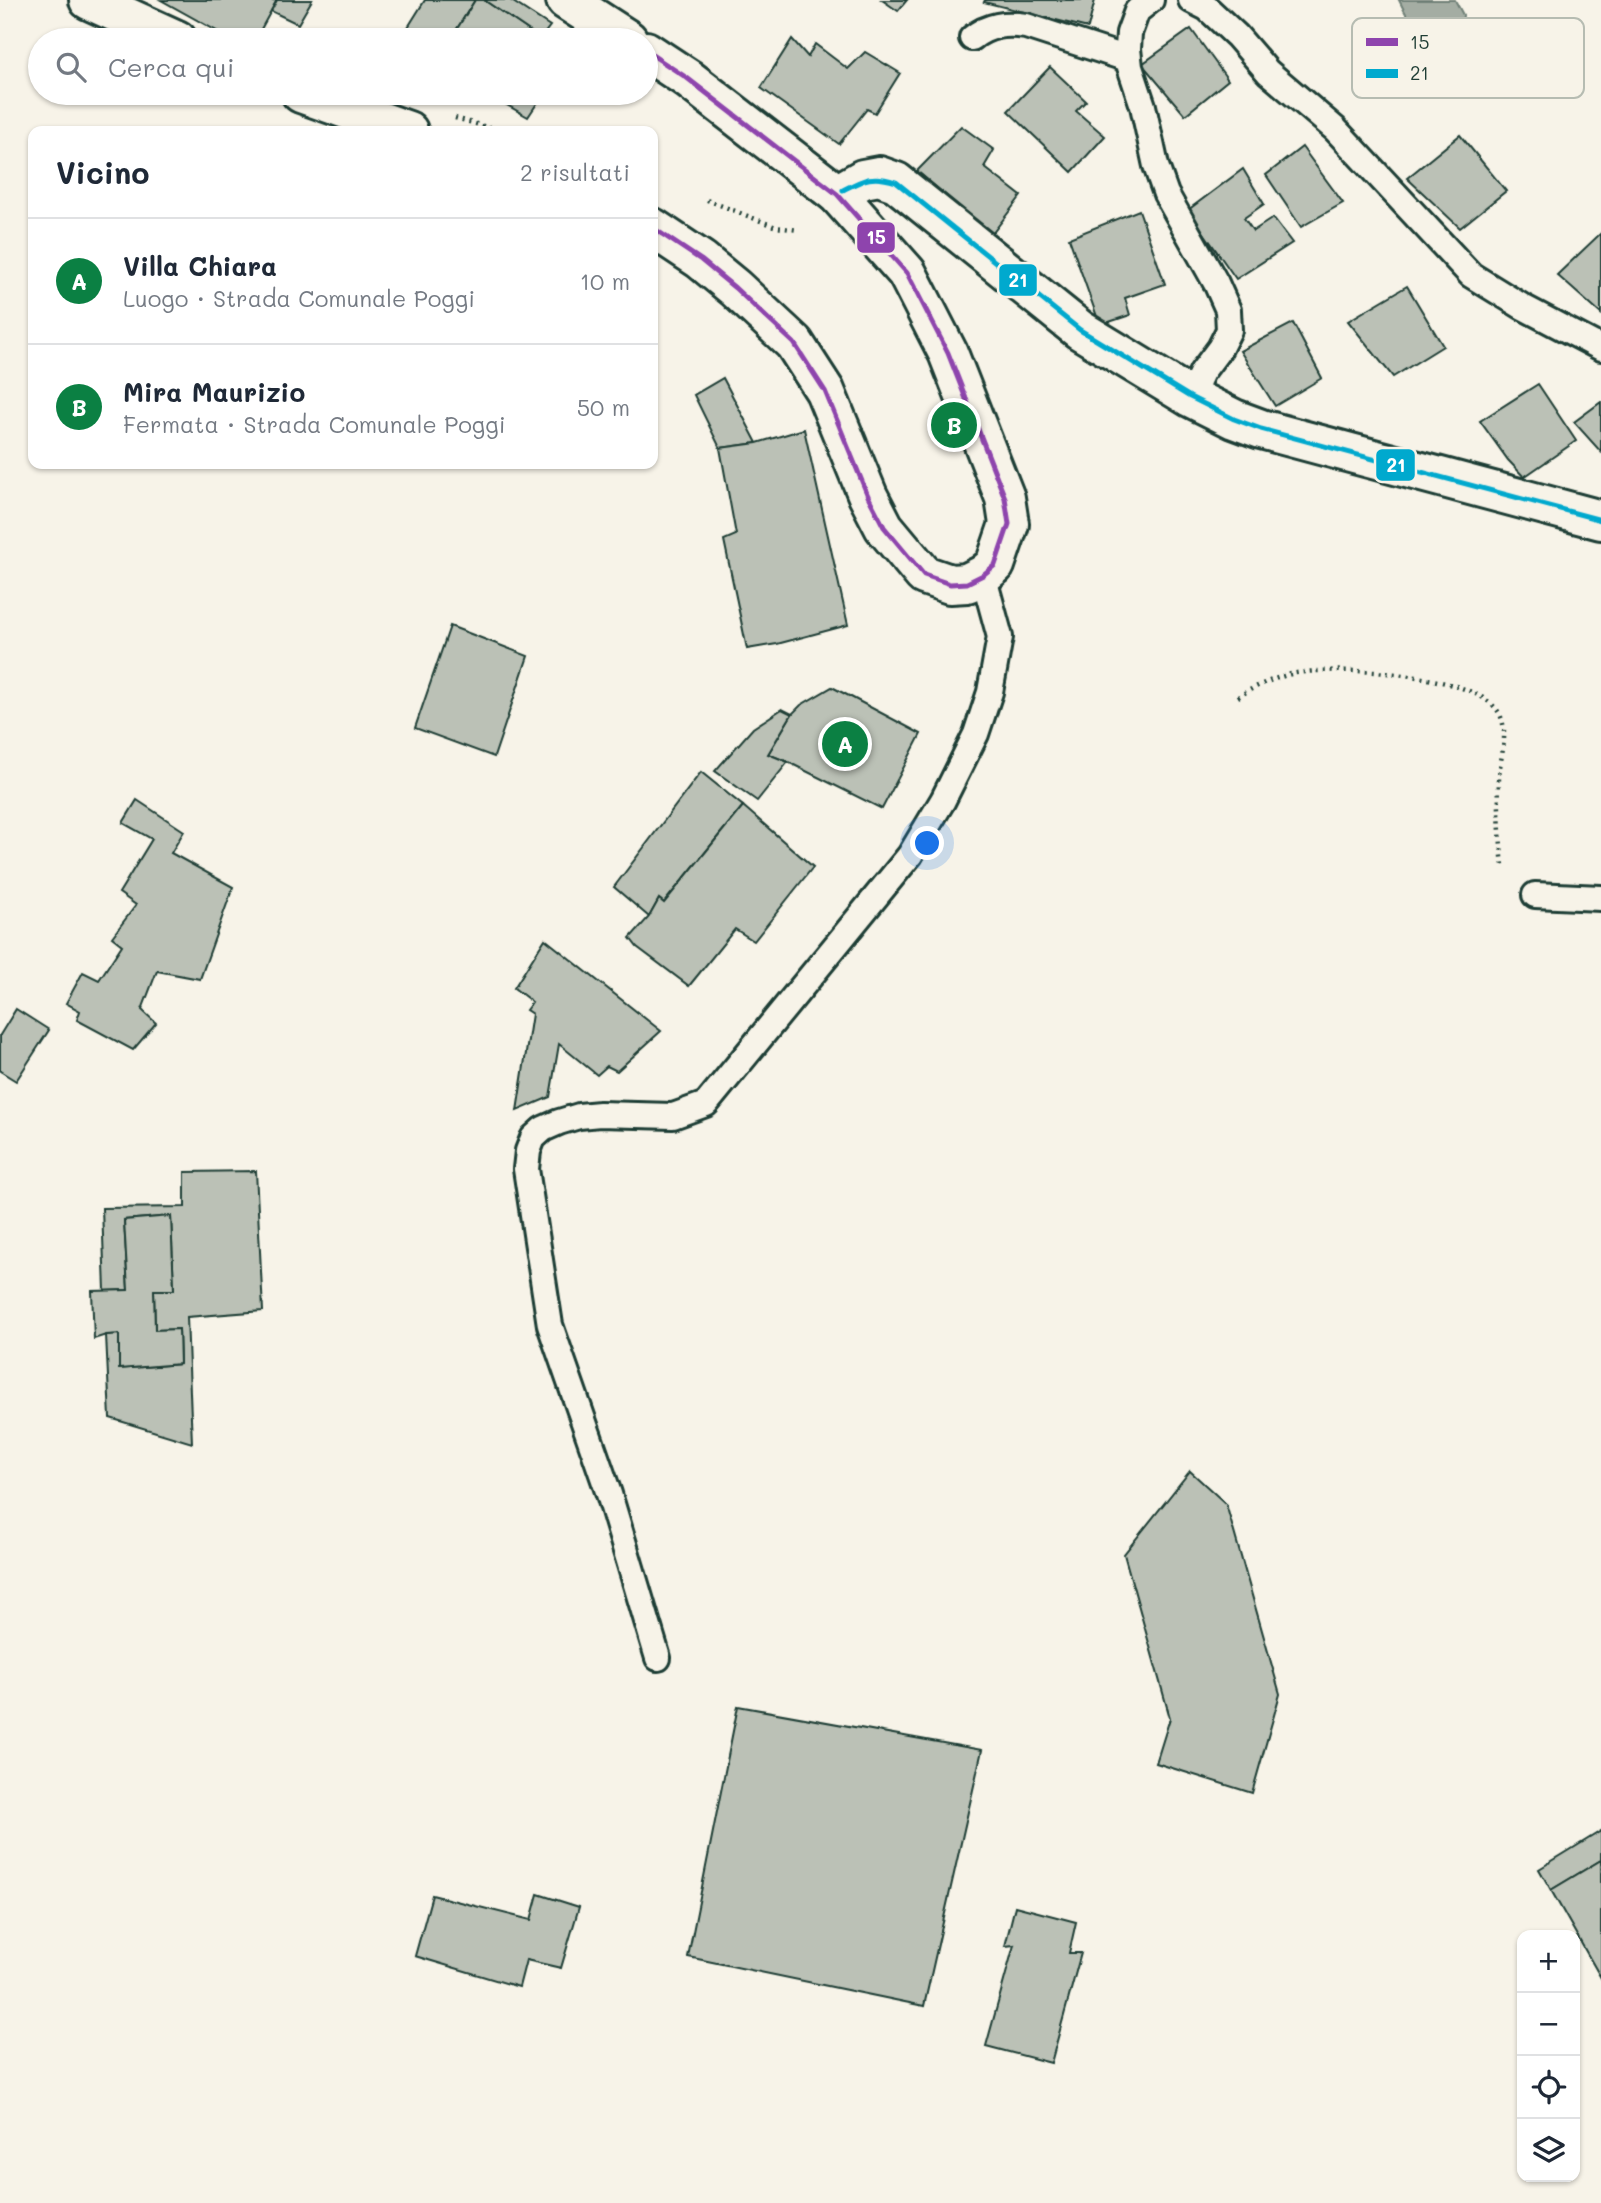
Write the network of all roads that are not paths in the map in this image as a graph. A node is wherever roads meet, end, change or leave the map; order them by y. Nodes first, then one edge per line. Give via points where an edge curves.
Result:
1 (89, 0) edge
2 (566, 0) edge
3 (1151, 0) edge
4 (1191, 0) edge
5 (151, 28) edge
6 (609, 28) edge
7 (972, 38) dead end
8 (658, 59) edge
9 (1128, 59) junction
10 (335, 105) edge
11 (394, 126) edge
12 (837, 194) junction
13 (658, 231) edge
14 (1601, 348) edge
15 (1190, 397) junction
16 (1601, 520) edge
17 (983, 575) junction
18 (1535, 895) road end
19 (1601, 898) edge
20 (658, 1658) dead end

1 - 5 main road
2 - 6 main road
3 - 9 lane via 1137,11 1129,33
4 - 14 lane via 1206,8 1268,72 1335,129 1471,275
7 - 9 lane via 996,26 1026,26
8 - 12 main road
9 - 15 lane via 1166,194 1228,310 1229,330
10 - 11 main road
12 - 15 main road via 863,179 879,176 896,182 1080,330
12 - 17 main road via 907,274 922,301 948,353 1005,498 1009,524 995,565
13 - 17 main road via 702,260 794,342 825,391 884,527 924,575 950,584 967,583
15 - 16 main road via 1261,429
17 - 20 lane via 1000,637 990,692 976,734 910,855 706,1104 673,1116 579,1116 542,1129 528,1151 526,1169 550,1325 609,1494
18 - 19 lane

